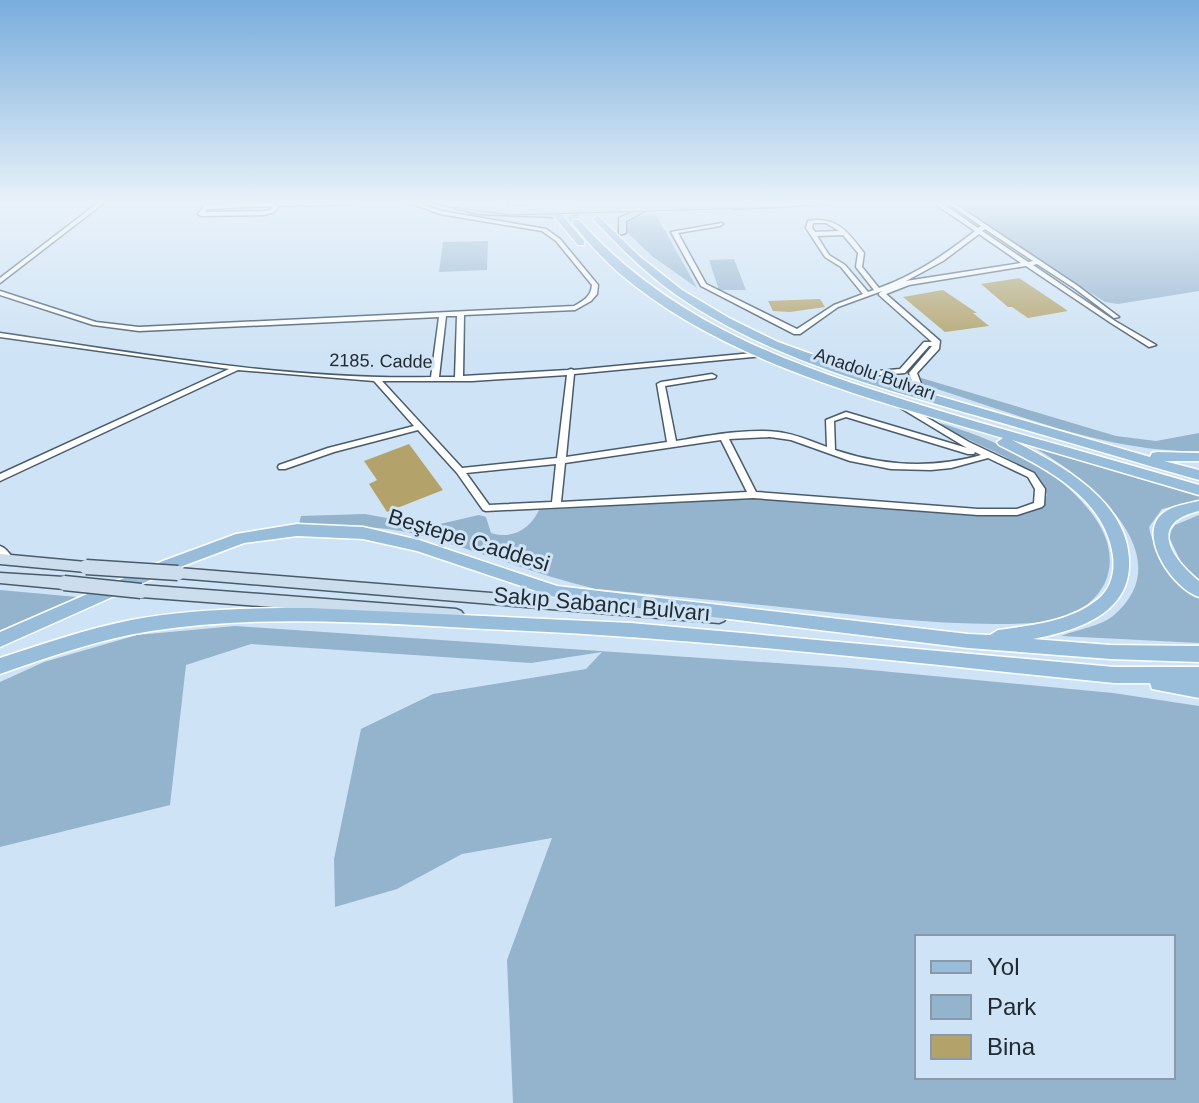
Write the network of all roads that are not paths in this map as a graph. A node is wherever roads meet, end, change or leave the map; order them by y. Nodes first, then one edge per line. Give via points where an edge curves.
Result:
1 (36, 253) edge
2 (569, 253) edge
3 (591, 253) edge
4 (606, 253) edge
5 (631, 253) edge
6 (641, 253) edge
7 (686, 253) edge
8 (825, 253) edge
9 (861, 253) edge
10 (950, 253) edge
11 (1012, 253) edge
12 (1023, 253) edge
13 (1038, 262) junction
14 (1026, 264) junction
15 (0, 281) edge
16 (877, 289) junction
17 (0, 293) edge
18 (866, 293) junction
19 (461, 314) junction
20 (443, 315) junction
21 (733, 323) junction
22 (707, 327) junction
23 (0, 335) edge
24 (934, 344) junction
25 (763, 354) junction
26 (236, 370) junction
27 (571, 371) junction
28 (856, 375) junction
29 (712, 376) dead end
30 (459, 377) junction
31 (435, 378) junction
32 (376, 379) junction
33 (935, 400) junction
34 (897, 401) junction
35 (963, 422) junction
36 (420, 427) junction
37 (724, 437) junction
38 (672, 445) junction
39 (1100, 447) junction
40 (831, 452) junction
41 (989, 455) junction
42 (1199, 457) edge
43 (562, 461) junction
44 (282, 467) dead end
45 (460, 471) junction
46 (1199, 475) edge
47 (0, 478) edge
48 (1199, 490) edge
49 (753, 495) junction
50 (556, 505) junction
51 (1199, 506) edge
52 (3, 556) edge
53 (0, 578) edge
54 (1199, 591) edge
55 (586, 626) junction
56 (847, 627) junction
57 (0, 640) edge
58 (968, 641) junction
59 (1199, 654) edge
60 (0, 666) edge
61 (1114, 675) junction
62 (1199, 675) edge
63 (1199, 690) edge

1 - 15 street
2 - 19 street via 595,285 590,301 575,308
3 - 22 main road via 661,308
4 - 22 main road, Anadolu Bulvarı via 627,275
5 - 21 main road, Anadolu Bulvarı via 673,289
6 - 21 main road
7 - 18 street via 703,285 797,332
8 - 18 street
9 - 16 street via 859,267
10 - 16 street
11 - 14 street
12 - 13 street
13 - 14 street
13 - 14 street via 1152,345
14 - 24 street via 907,283 881,294
16 - 18 street
17 - 20 street via 95,324 139,329
19 - 20 street
19 - 30 street
20 - 31 street
21 - 28 main road, Anadolu Bulvarı
22 - 25 main road, Anadolu Bulvarı
23 - 26 street, 2185. Cadde
24 - 28 street via 927,344 902,371
24 - 33 street via 913,373 919,390
25 - 27 street, 2185. Cadde
25 - 34 main road, Anadolu Bulvarı
26 - 32 street, 2185. Cadde
26 - 47 street
27 - 30 street, 2185. Cadde
27 - 43 street
28 - 33 main road, Anadolu Bulvarı
29 - 38 street via 661,384
30 - 31 street, 2185. Cadde
31 - 32 street, 2185. Cadde
32 - 36 street
33 - 39 main road, Anadolu Bulvarı
34 - 35 main road, Anadolu Bulvarı
34 - 41 street
35 - 48 main road, Anadolu Bulvarı
35 - 58 main road via 1028,453 1097,503 1122,552 1116,590 1103,605 1064,623
36 - 44 street
36 - 45 street
37 - 38 street
37 - 40 street via 774,434
37 - 49 street
38 - 43 street
39 - 42 main road
39 - 46 main road, Anadolu Bulvarı
40 - 41 street via 913,468 957,467
40 - 41 street via 830,420 846,414
41 - 49 street via 1031,475 1040,489 1039,505 1017,512 978,512
43 - 45 street
43 - 50 street
45 - 50 street via 486,508
49 - 50 street
51 - 54 main road via 1171,513 1159,537 1176,569
52 - 56 street, Sakıp Sabancı Bulvarı, bridge via 86,567
53 - 55 street, Sakıp Sabancı Bulvarı, bridge
55 - 60 main road via 314,615 211,618 106,633
55 - 61 main road, Sakıp Sabancı Bulvarı
56 - 57 main road, Beştepe Caddesi via 557,592 405,543 363,533 297,530 242,538 198,554
56 - 58 main road, Sakıp Sabancı Bulvarı
58 - 59 main road, Sakıp Sabancı Bulvarı
61 - 62 main road, Sakıp Sabancı Bulvarı
61 - 63 main road

